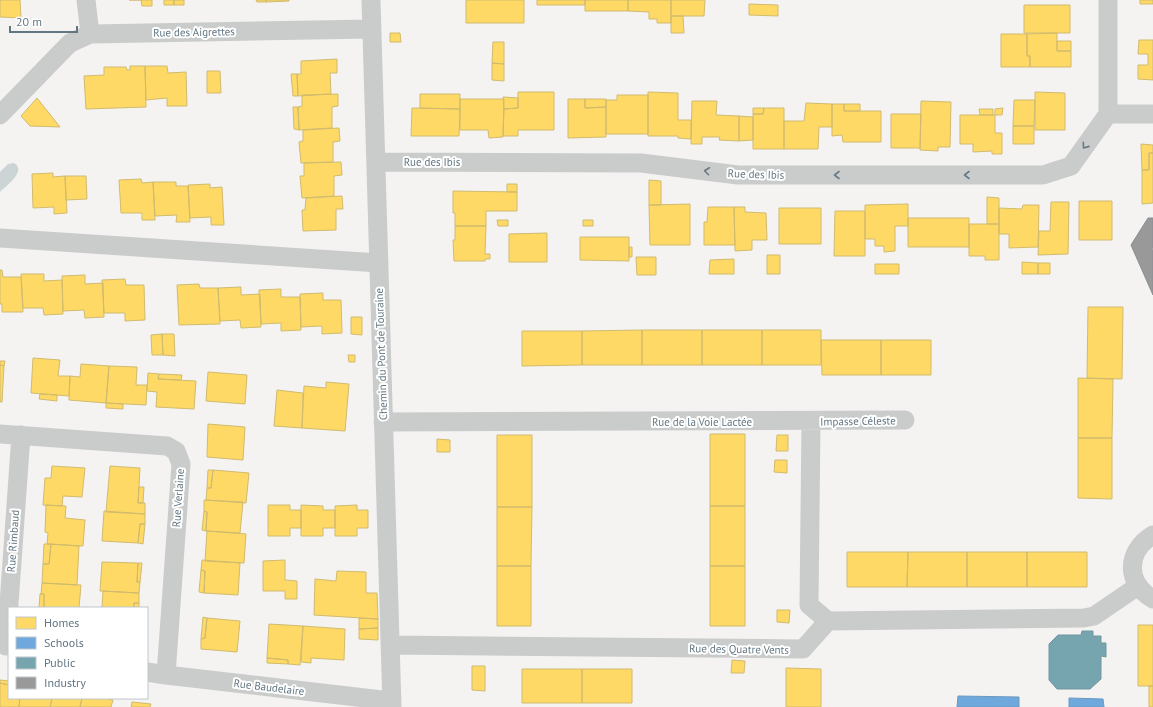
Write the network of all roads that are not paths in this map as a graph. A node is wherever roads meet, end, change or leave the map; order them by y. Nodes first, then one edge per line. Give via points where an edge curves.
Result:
1 (86, 0) edge
2 (371, 0) edge
3 (1108, 0) edge
4 (372, 30) junction
5 (90, 34) junction
6 (1108, 114) junction
7 (1153, 114) edge
8 (0, 115) edge
9 (376, 162) junction
10 (0, 238) edge
11 (379, 263) junction
12 (905, 420) dead end
13 (810, 421) junction
14 (384, 422) junction
15 (0, 434) edge
16 (22, 435) junction
17 (1153, 535) edge
18 (1138, 586) junction
19 (1153, 599) edge
20 (8, 607) edge
21 (8, 609) edge
22 (828, 621) junction
23 (390, 645) junction
24 (5, 646) edge
25 (148, 672) edge
26 (166, 675) junction
27 (392, 703) edge

1 - 5 street
2 - 4 street, Chemin du Pont de Touraine
3 - 6 street
4 - 5 street, Rue des Aigrettes
4 - 9 street, Chemin du Pont de Touraine
5 - 8 street, Rue des Aigrettes via 70,43
6 - 7 street
6 -> 9 street, Rue des Ibis via 1071,166 1043,175 738,175 641,162
9 - 11 street, Chemin du Pont de Touraine
10 - 11 street
11 - 14 street, Chemin du Pont de Touraine
12 - 13 street, Impasse Céleste
13 - 14 street, Rue de la Voie Lactée
13 - 22 street via 809,605
14 - 23 street, Chemin du Pont de Touraine
15 - 16 street, Rue Verlaine
16 - 20 street, Rue Rimbaud
16 - 26 street, Rue Verlaine via 167,446 176,451 181,464
17 - 18 street via 1138,547 1134,556 1133,571
18 - 19 street
18 - 22 street via 1094,616 1084,618
21 - 24 street, Rue Rimbaud
22 - 23 street, Rue des Quatre Vents via 803,649
23 - 27 street, Chemin du Pont de Touraine
25 - 26 street, Rue Baudelaire
26 - 27 street, Rue Baudelaire

